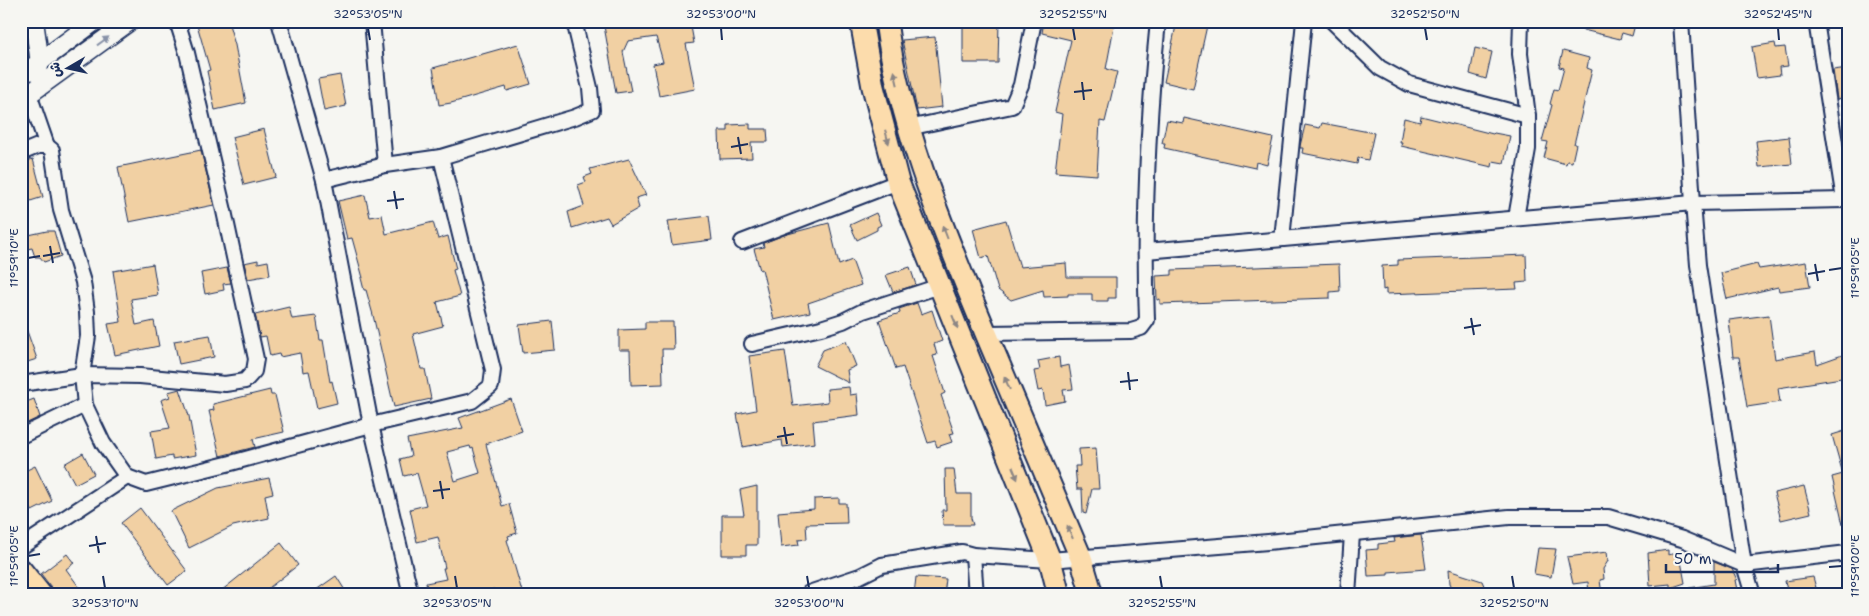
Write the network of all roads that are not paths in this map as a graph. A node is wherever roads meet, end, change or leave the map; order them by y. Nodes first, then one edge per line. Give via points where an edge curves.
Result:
1 (34, 21) edge
2 (95, 21) edge
3 (130, 21) edge
4 (177, 21) edge
5 (279, 21) edge
6 (372, 21) edge
7 (574, 21) edge
8 (861, 21) edge
9 (886, 21) edge
10 (1034, 21) edge
11 (1158, 21) edge
12 (1304, 21) edge
13 (1332, 21) edge
14 (1521, 21) edge
15 (1681, 21) edge
16 (1816, 21) edge
17 (40, 63) junction
18 (21, 76) edge
19 (25, 97) edge
20 (1528, 116) junction
21 (908, 128) junction
22 (47, 146) junction
23 (21, 153) edge
24 (441, 157) junction
25 (385, 165) junction
26 (324, 180) junction
27 (898, 182) junction
28 (1846, 201) edge
29 (1693, 203) junction
30 (1516, 218) junction
31 (1282, 239) junction
32 (742, 242) dead end
33 (1146, 251) junction
34 (940, 286) junction
35 (986, 333) junction
36 (752, 344) dead end
37 (82, 375) junction
38 (21, 384) edge
39 (85, 405) junction
40 (371, 425) junction
41 (21, 436) edge
42 (128, 477) junction
43 (1352, 534) junction
44 (21, 548) edge
45 (1848, 553) edge
46 (973, 555) junction
47 (1081, 558) junction
48 (1050, 560) junction
49 (1744, 565) junction
50 (21, 570) edge
51 (809, 593) dead end
52 (41, 595) edge
53 (411, 595) edge
54 (976, 595) edge
55 (1059, 595) edge
56 (1092, 595) edge
57 (1348, 595) edge
58 (1753, 595) edge

1 - 17 street
2 - 17 street
19 -> 3 street
4 - 37 street via 224,211 256,359 254,371 245,381 225,384 140,376
5 - 26 street
6 - 25 street
7 - 24 street via 592,110
8 -> 27 main road via 871,79
21 -> 9 main road
10 - 21 street via 1021,85 1012,106
11 - 33 street via 1150,102
12 - 31 street
13 - 20 street via 1380,68 1409,84
14 - 20 street via 1520,54
15 - 29 street
16 - 28 street
17 - 18 street
17 - 19 street
19 - 22 street
20 - 30 street via 1528,149
35 -> 21 main road
22 - 23 street
22 - 37 street via 52,150 61,210 83,282 88,336
24 - 25 street
24 - 40 street via 493,370 491,386 472,401
25 - 26 street
26 - 40 street
27 - 32 street
27 - 34 main road
28 - 29 street
29 - 30 street
29 - 49 street via 1700,274
30 - 31 street
31 - 33 street
33 - 35 street via 1147,320 1141,328
34 - 36 street via 821,328
34 -> 48 main road
47 -> 35 main road
37 - 38 street
37 - 39 street
39 - 41 street
39 - 42 street via 103,444
40 - 42 street via 157,482 146,484
40 - 53 street
42 - 44 street
43 - 47 street
43 - 49 street via 1509,517 1608,517 1682,539
43 - 57 street
45 - 49 street
46 - 48 street
46 - 51 street via 962,552 882,565
46 - 54 street
47 - 48 street
47 - 56 main road
48 - 55 main road
49 - 58 street
50 - 52 main road

